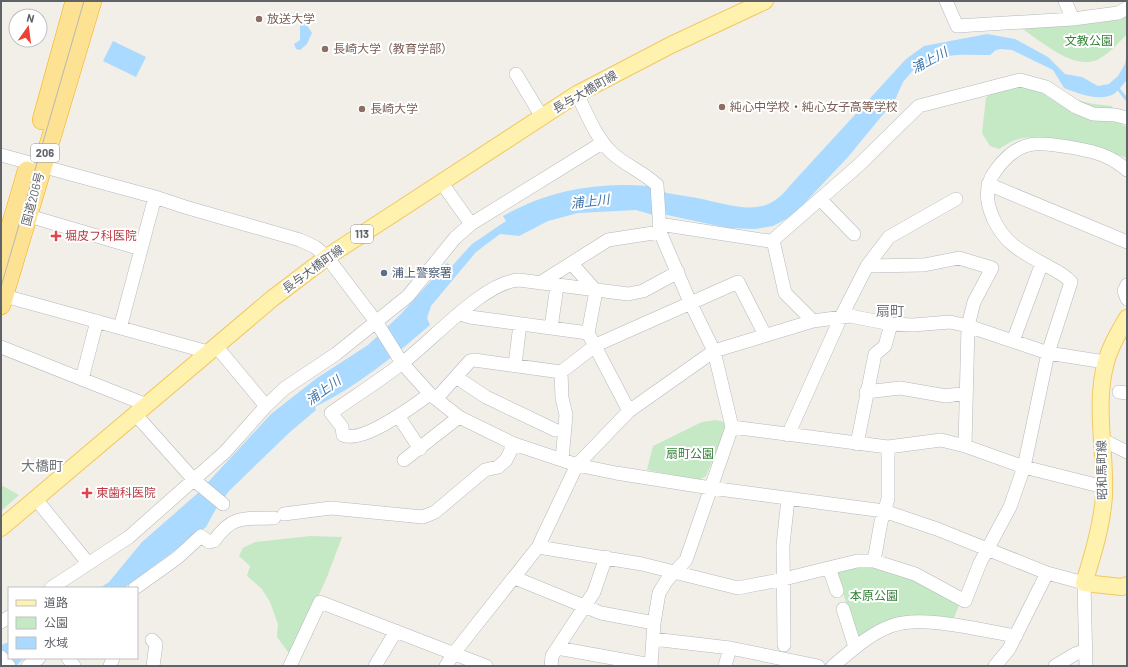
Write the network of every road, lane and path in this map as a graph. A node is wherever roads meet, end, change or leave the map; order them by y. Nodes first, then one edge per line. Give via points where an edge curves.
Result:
1 (75, 1) edge
2 (92, 1) edge
3 (765, 1) edge
4 (1065, 1) edge
5 (948, 2) edge
6 (1127, 8) edge
7 (1073, 19) junction
8 (516, 74) dead end
9 (577, 94) junction
10 (542, 117) junction
11 (1127, 118) edge
12 (602, 142) junction
13 (1, 155) edge
14 (36, 165) junction
15 (1127, 170) edge
16 (441, 182) junction
17 (988, 184) junction
18 (155, 196) junction
19 (956, 199) dead end
20 (820, 200) junction
21 (29, 216) junction
22 (471, 224) junction
23 (659, 226) junction
24 (854, 234) dead end
25 (773, 240) junction
26 (1127, 242) edge
27 (141, 249) junction
28 (327, 257) junction
29 (1, 260) edge
30 (1042, 263) junction
31 (572, 264) junction
32 (868, 266) junction
33 (678, 272) junction
34 (540, 283) junction
35 (1127, 285) edge
36 (557, 286) junction
37 (596, 291) junction
38 (2, 298) edge
39 (1127, 299) edge
40 (690, 302) junction
41 (460, 314) junction
42 (841, 317) junction
43 (1127, 318) edge
44 (813, 321) junction
45 (97, 322) junction
46 (520, 324) junction
47 (891, 324) junction
48 (378, 326) junction
49 (968, 326) junction
50 (120, 328) junction
51 (551, 328) junction
52 (588, 333) junction
53 (765, 335) junction
54 (1013, 341) junction
55 (596, 345) junction
56 (1, 348) edge
57 (212, 349) junction
58 (714, 351) junction
59 (1048, 353) junction
60 (401, 360) junction
61 (1105, 362) junction
62 (515, 365) junction
63 (561, 372) junction
64 (456, 377) junction
65 (82, 379) junction
66 (866, 392) junction
67 (966, 393) junction
68 (433, 397) junction
69 (266, 406) junction
70 (142, 410) junction
71 (628, 411) junction
72 (399, 417) junction
73 (460, 417) junction
74 (732, 427) junction
75 (555, 430) dead end
76 (788, 435) junction
77 (1101, 439) junction
78 (514, 444) junction
79 (857, 444) junction
80 (965, 446) junction
81 (888, 448) junction
82 (420, 449) junction
83 (1127, 452) edge
84 (404, 460) dead end
85 (562, 460) junction
86 (577, 464) junction
87 (1024, 467) junction
88 (194, 480) junction
89 (1104, 487) junction
90 (711, 488) junction
91 (35, 498) junction
92 (788, 499) junction
93 (223, 504) dead end
94 (884, 511) junction
95 (1, 528) edge
96 (538, 547) junction
97 (987, 549) junction
98 (606, 558) junction
99 (874, 562) junction
100 (88, 563) junction
101 (829, 568) junction
102 (673, 573) junction
103 (1047, 573) junction
104 (515, 578) junction
105 (784, 579) junction
106 (1084, 583) junction
107 (1126, 585) edge
108 (52, 587) edge
109 (136, 587) edge
110 (837, 591) dead end
111 (585, 606) junction
112 (843, 609) dead end
113 (654, 623) junction
114 (396, 631) junction
115 (1016, 636) junction
116 (653, 639) junction
117 (152, 640) dead end
118 (784, 645) dead end
119 (855, 647) junction
120 (556, 648) junction
121 (730, 648) junction
122 (1086, 650) junction
123 (454, 653) junction
124 (1, 657) edge
125 (38, 659) edge
126 (9, 666) edge
127 (28, 666) edge
128 (153, 666) edge
129 (290, 666) edge
130 (375, 666) edge
131 (446, 666) edge
132 (486, 666) edge
133 (551, 666) edge
134 (651, 666) edge
135 (725, 666) edge
136 (818, 666) edge
137 (833, 666) edge
138 (995, 666) edge
139 (1055, 666) edge
140 (1086, 666) edge

1 - 14 highway, 国道206号 / 206
2 - 14 highway, 国道206号 / 206
3 - 9 main road, 長与大橋町線 / 113 via 671,45
4 - 7 street
5 - 7 street via 957,26
6 - 7 street via 1118,13
8 - 10 street
9 - 10 main road, 長与大橋町線 / 113
9 - 12 street
10 - 16 main road, 長与大橋町線 / 113
11 - 20 street via 1093,114 1076,107 1046,87 1020,80 928,103 919,106 860,166
12 - 22 street
12 - 23 street via 613,154 657,185
13 - 14 street
14 - 18 street
14 - 21 highway, 国道206号 / 206
14 - 29 highway, 国道206号 / 206
15 - 17 street via 1106,156 1066,147 1030,144 1008,156 989,179
16 - 22 street
16 - 28 main road, 長与大橋町線 / 113
17 - 26 street
17 - 30 street via 986,200 1004,245
18 - 27 street
18 - 28 street via 300,240 315,247
19 - 32 street via 889,237
20 - 24 street
20 - 25 street
21 - 27 street
21 - 38 highway, 国道206号 / 206 via 8,287
22 - 48 street via 455,238 408,296
23 - 25 street
23 - 31 street via 608,240
23 - 33 street
25 - 44 street via 786,293
27 - 50 street
28 - 48 street
28 - 57 main road, 長与大橋町線 / 113
30 - 54 street
30 - 59 street via 1064,275 1071,282
31 - 34 street
31 - 37 street
32 - 42 street
32 - 49 street via 924,265 959,258 993,265 974,302
33 - 37 street via 643,290 628,294
33 - 40 street
34 - 36 street
34 - 41 street via 509,281 491,290
35 - 39 street via 1124,291
36 - 37 street
36 - 51 street
37 - 52 street
38 - 45 street
40 - 53 street via 738,282
40 - 55 street
40 - 58 street
41 - 46 street
41 - 60 street
42 - 44 street
42 - 47 street via 850,316
42 - 76 street
43 - 61 main road, 昭和馬町線 via 1116,335
44 - 53 street
45 - 50 street
45 - 65 street
46 - 51 street
46 - 62 street
47 - 49 street via 950,322
47 - 66 street via 885,346 875,354
48 - 60 street
48 - 69 street via 286,388
49 - 54 street
49 - 67 street
50 - 57 street
51 - 52 street
52 - 55 street
53 - 58 street
54 - 59 street
55 - 63 street
55 - 71 street
56 - 65 street
57 - 69 street
57 - 70 main road, 長与大橋町線 / 113
58 - 71 street
58 - 74 street
59 - 61 street
59 - 87 street
60 - 68 street
60 - 72 street via 331,413 342,427 343,435 348,438 370,432
61 - 77 main road, 昭和馬町線
62 - 63 street
62 - 64 street via 474,360 470,361
63 - 85 street via 566,416
64 - 68 street
64 - 75 street via 486,397
65 - 70 street
66 - 67 street via 900,388 946,396
66 - 79 street
67 - 80 street
68 - 72 street
68 - 73 street
69 - 88 street via 225,452
70 - 88 street
70 - 91 main road, 長与大橋町線 / 113
71 - 86 street
72 - 82 street
73 - 78 street
73 - 82 street
74 - 76 street
74 - 90 street
76 - 79 street
77 - 83 street
77 - 89 main road, 昭和馬町線
78 - 85 street
78 - 109 street via 506,460 498,468 485,470 435,512 423,517 331,508 239,520 230,523 214,541 210,542 201,536 177,558
79 - 81 street
80 - 81 street via 941,440
80 - 87 street
81 - 94 street via 888,498
82 - 84 street
85 - 86 street
86 - 90 street
86 - 96 street
87 - 89 street
87 - 97 street via 1010,507
88 - 93 street
88 - 100 street via 129,537
89 - 106 main road, 昭和馬町線 via 1103,506
90 - 92 street
90 - 102 street via 686,560
91 - 95 main road, 長与大橋町線 / 113
91 - 100 street
92 - 94 street
92 - 105 street via 783,545
94 - 97 street
94 - 99 street
96 - 98 street
96 - 104 street
97 - 99 street via 965,601 915,574
97 - 103 street
98 - 102 street via 642,564
98 - 111 street via 594,592
99 - 101 street via 857,561
100 - 108 street
101 - 105 street
101 - 110 street
102 - 105 street via 738,588
102 - 113 street via 659,593
103 - 106 street
103 - 115 street
104 - 111 street
104 - 123 street
105 - 118 street
106 - 107 main road
106 - 122 street
111 - 113 street via 601,613
111 - 120 street
112 - 119 street
113 - 116 street
114 - 123 street
114 - 129 street via 320,602
114 - 130 street
115 - 119 street via 957,626 911,622 890,626
115 - 138 street
116 - 121 street
116 - 134 street
117 - 128 street via 156,644
119 - 137 street
120 - 133 street
120 - 134 street
121 - 135 street
121 - 136 street
122 - 139 street
122 - 140 street
123 - 131 street
123 - 132 street
124 - 126 street
125 - 127 street

